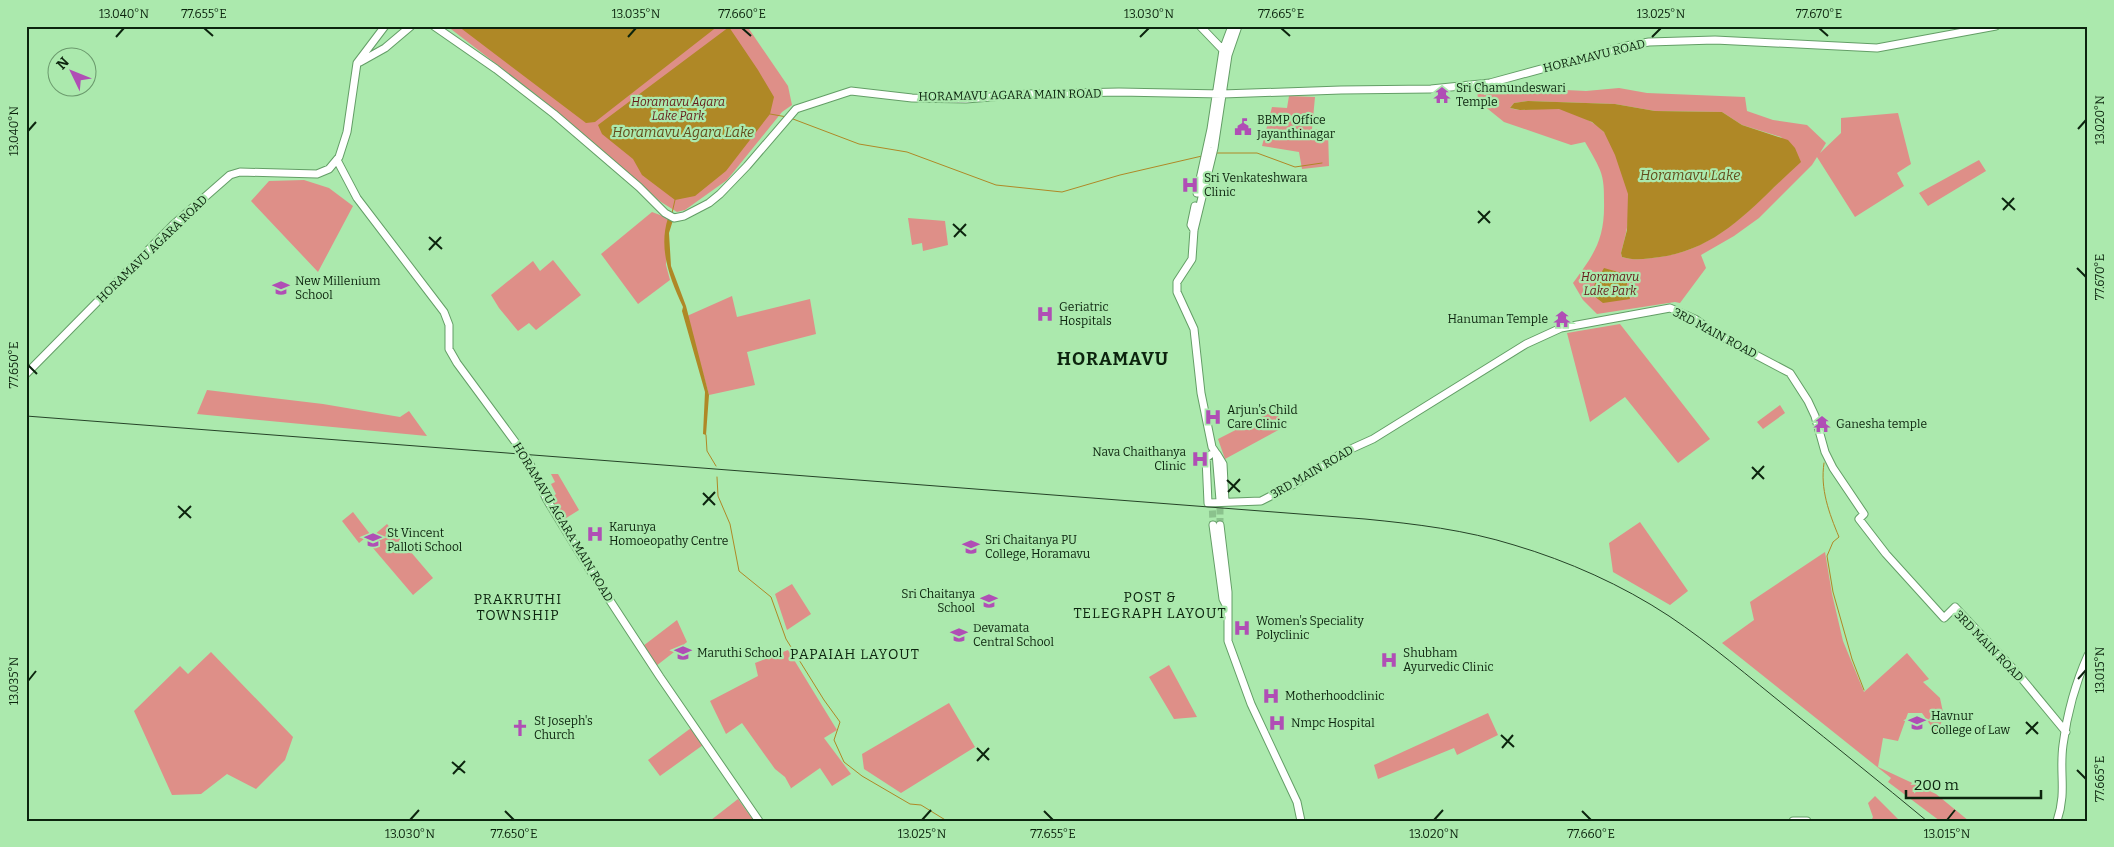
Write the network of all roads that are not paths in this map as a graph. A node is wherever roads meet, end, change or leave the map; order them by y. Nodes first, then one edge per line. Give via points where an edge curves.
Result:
1 (386, 26) edge
2 (411, 26) edge
3 (434, 26) edge
4 (1200, 26) edge
5 (1232, 26) edge
6 (1238, 26) edge
7 (1996, 26) edge
8 (1223, 50) junction
9 (357, 63) junction
10 (1219, 94) junction
11 (337, 160) junction
12 (26, 374) edge
13 (1213, 452) junction
14 (1219, 501) junction
15 (1216, 525) tunnel mouth
16 (2088, 655) edge
17 (2066, 732) junction
18 (759, 821) edge
19 (1301, 821) edge
20 (1793, 821) edge
21 (1807, 821) edge
22 (2055, 821) edge

1 - 9 street
2 - 9 street via 385,48
3 - 10 street, HORAMAVU AGARA MAIN ROAD via 554,114 672,217 684,216 701,208 720,194 748,166 791,112 851,91 912,98 966,99 1119,92
4 - 8 street
5 - 8 street
6 - 10 street
7 - 10 street, HORAMAVU ROAD via 1877,48 1715,40 1649,42 1490,83 1454,88
8 - 10 street
9 - 11 street via 347,132
10 - 13 street via 1191,225 1194,230 1192,259 1177,282 1177,292 1194,329 1201,393
11 - 12 street, HORAMAVU AGARA ROAD via 329,169 317,174 240,172 230,175 173,225
11 - 18 street, HORAMAVU AGARA MAIN ROAD via 357,198 444,312 449,325 449,349 457,363 524,455 588,567
13 - 14 street
13 - 14 street via 1223,464
13 - 14 street via 1206,458 1207,500 1208,503
14 - 17 street, 3RD MAIN ROAD via 1261,501 1298,482 1342,453 1373,439 1526,344 1561,328 1670,308 1790,373 1815,416 1833,468 1864,514 1858,519 1872,538 1944,618 1955,607 2018,674
15 - 19 street via 1223,600 1228,612 1228,641 1251,704 1297,802
16 - 17 street via 2070,705
17 - 22 street via 2063,787
20 - 21 street

